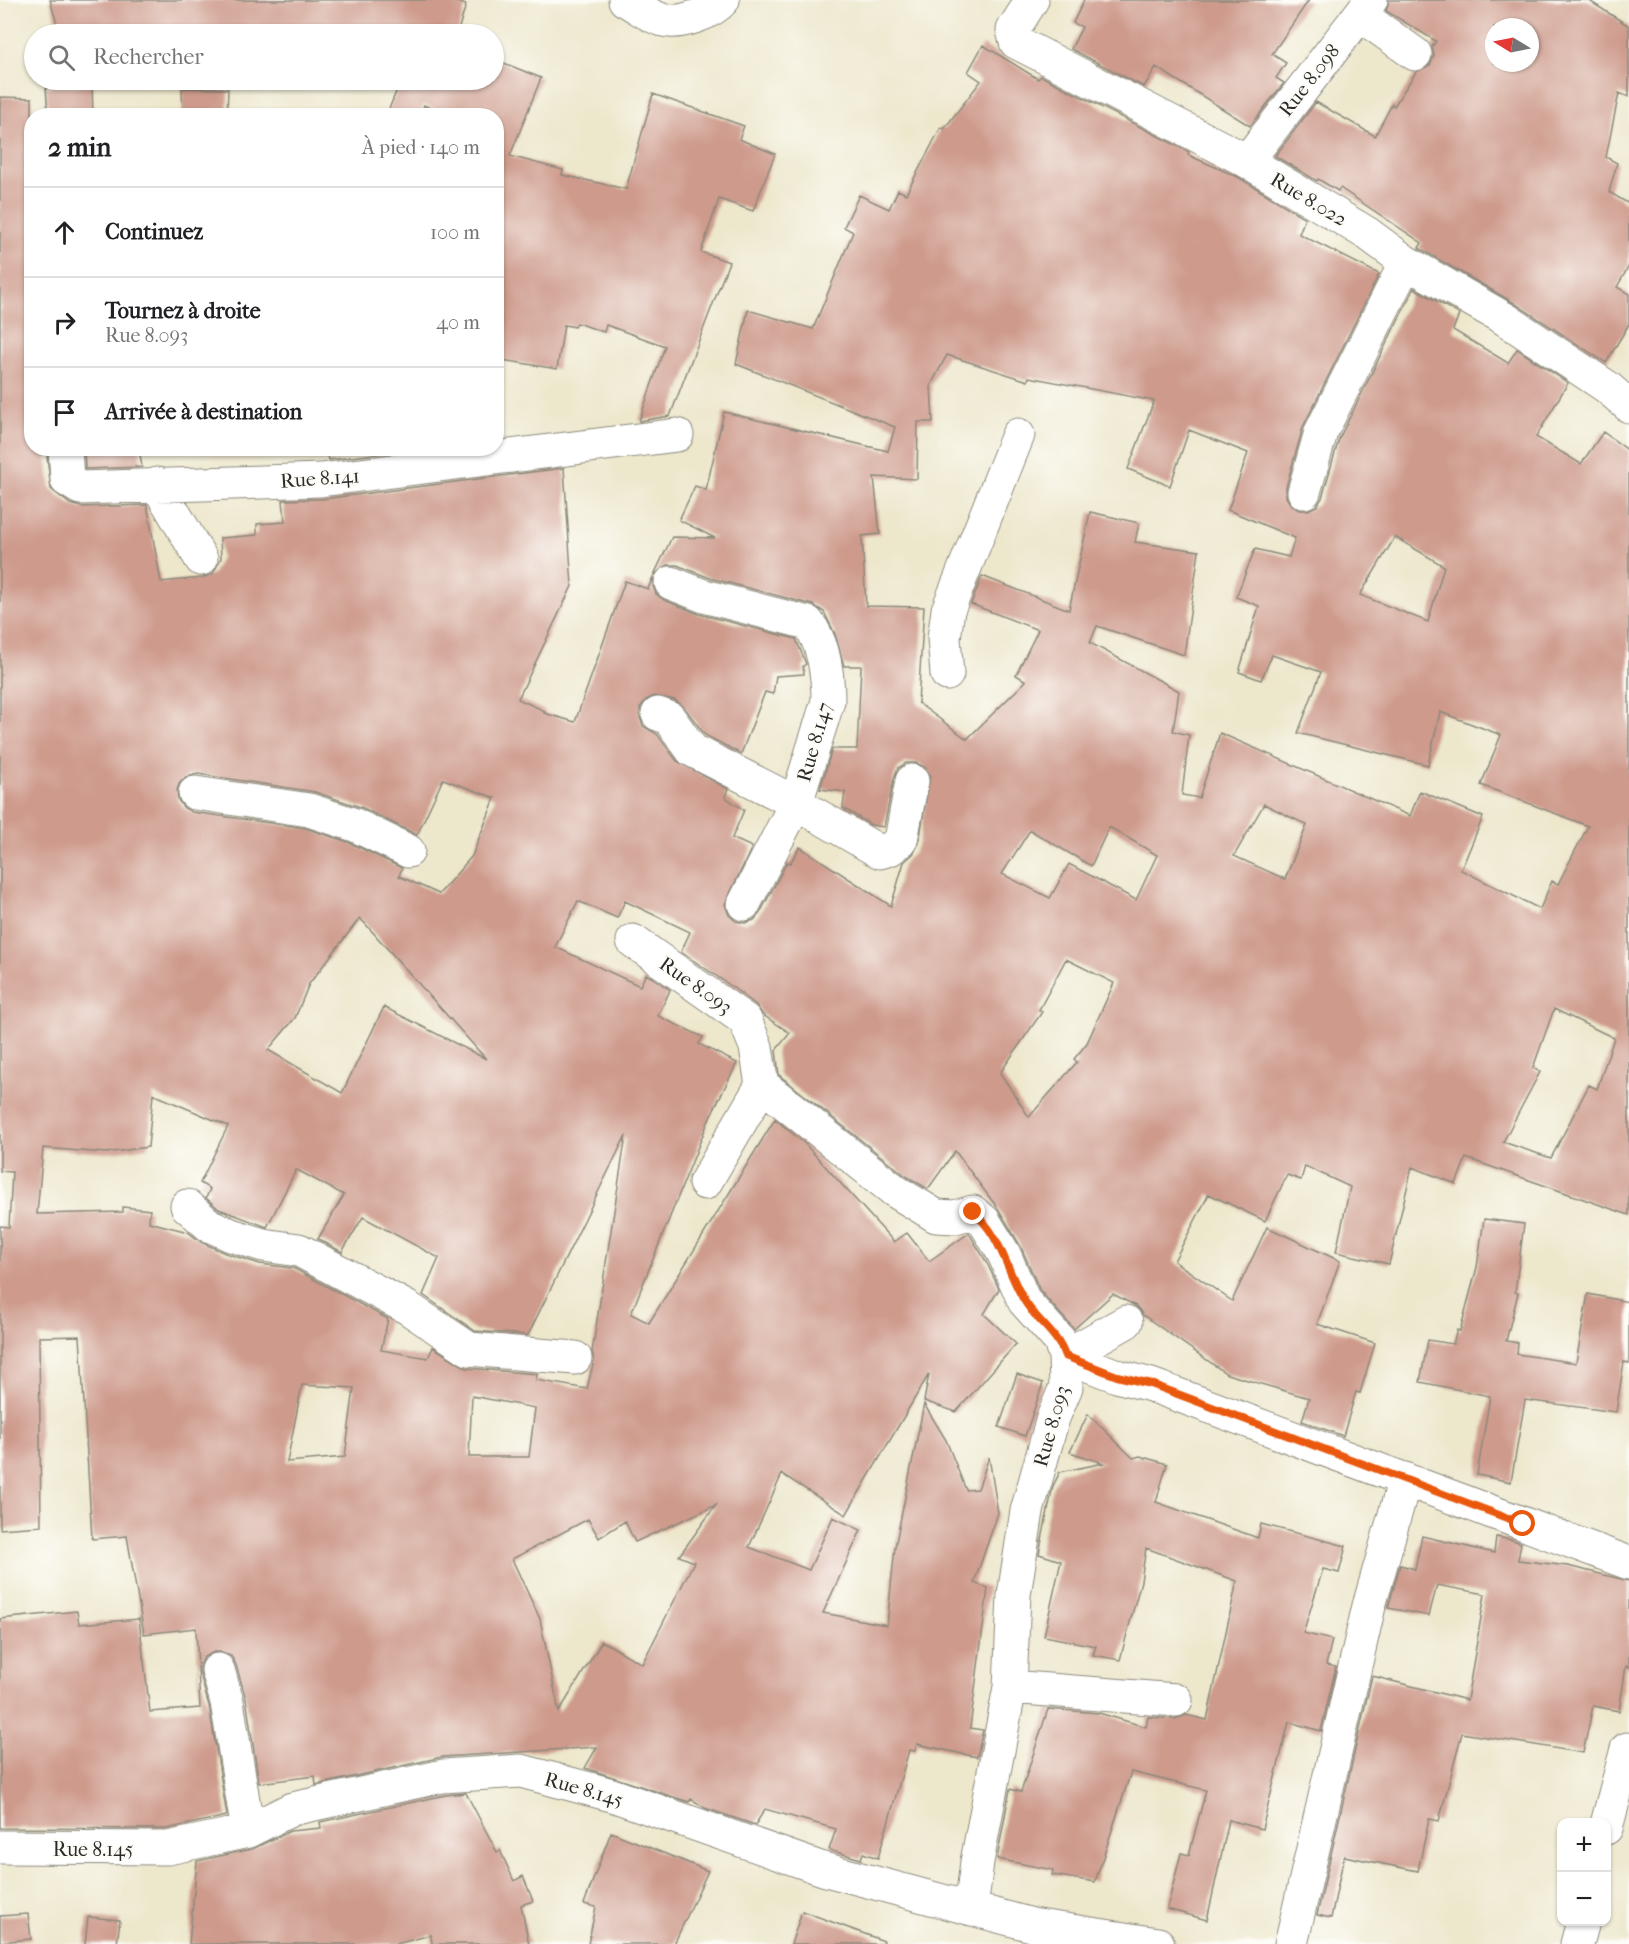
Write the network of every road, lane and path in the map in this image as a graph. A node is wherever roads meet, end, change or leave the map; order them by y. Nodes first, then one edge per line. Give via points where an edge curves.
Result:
1 (626, 0) edge
2 (723, 0) edge
3 (1032, 0) edge
4 (1366, 7) edge
5 (1415, 54) dead end
6 (1247, 161) junction
7 (1406, 262) junction
8 (1629, 406) edge
9 (677, 435) dead end
10 (1018, 435) dead end
11 (504, 451) edge
12 (65, 456) edge
13 (458, 456) edge
14 (157, 484) junction
15 (1304, 492) dead end
16 (201, 559) dead end
17 (671, 583) dead end
18 (947, 674) dead end
19 (658, 714) dead end
20 (912, 781) dead end
21 (195, 793) dead end
22 (796, 803) junction
23 (408, 851) dead end
24 (744, 904) dead end
25 (633, 941) dead end
26 (762, 1085) junction
27 (705, 1183) dead end
28 (187, 1206) dead end
29 (1126, 1322) dead end
30 (1065, 1356) junction
31 (575, 1358) dead end
32 (1405, 1479) junction
33 (1629, 1563) edge
34 (219, 1670) dead end
35 (1010, 1687) junction
36 (1176, 1700) dead end
37 (1627, 1749) dead end
38 (1609, 1818) edge
39 (248, 1831) junction
40 (0, 1847) edge
41 (971, 1909) junction
42 (1582, 1926) edge
43 (1031, 1935) edge
44 (1158, 1944) edge
45 (1291, 1944) edge
46 (1577, 1944) edge

1 - 2 street via 664,21 685,19 718,7
3 - 6 street, Rue 8.022 via 1013,30 1016,42
4 - 5 street
4 - 6 street, Rue 8.098
6 - 7 street, Rue 8.022 via 1368,234
7 - 8 street, Rue 8.022 via 1514,325
7 - 15 street via 1321,432
9 - 11 street, Rue 8.141
10 - 18 street via 948,610 944,638
12 - 14 street, Rue 8.141 via 67,480 75,486
13 - 14 street, Rue 8.141 via 321,480
14 - 16 street
17 - 22 street, Rue 8.147 via 704,596 799,619 814,630 828,685 828,701
19 - 22 street, Rue 8.147 via 669,718 692,750
20 - 22 street via 901,840 880,852
21 - 23 street via 309,810 355,825
22 - 24 street
25 - 26 street, Rue 8.093 via 745,1020 756,1047
26 - 27 street
26 - 30 street, Rue 8.093 via 895,1191 936,1216 955,1217 973,1212 984,1221 1004,1254 1024,1301 1060,1341
28 - 31 street via 209,1225 231,1235 299,1250 408,1308 469,1350
29 - 30 street
30 - 32 street
30 - 35 street, Rue 8.093 via 1065,1387 1027,1511 1014,1595
32 - 33 street
32 - 45 street via 1366,1617
34 - 39 street
35 - 36 street
35 - 41 street, Rue 8.093
37 - 38 street
39 - 40 street, Rue 8.145 via 168,1848
39 - 41 street, Rue 8.145 via 292,1809 443,1776 521,1771 612,1795 824,1869
41 - 43 street, Rue 8.145
42 - 46 street
43 - 44 street, Rue 8.145

